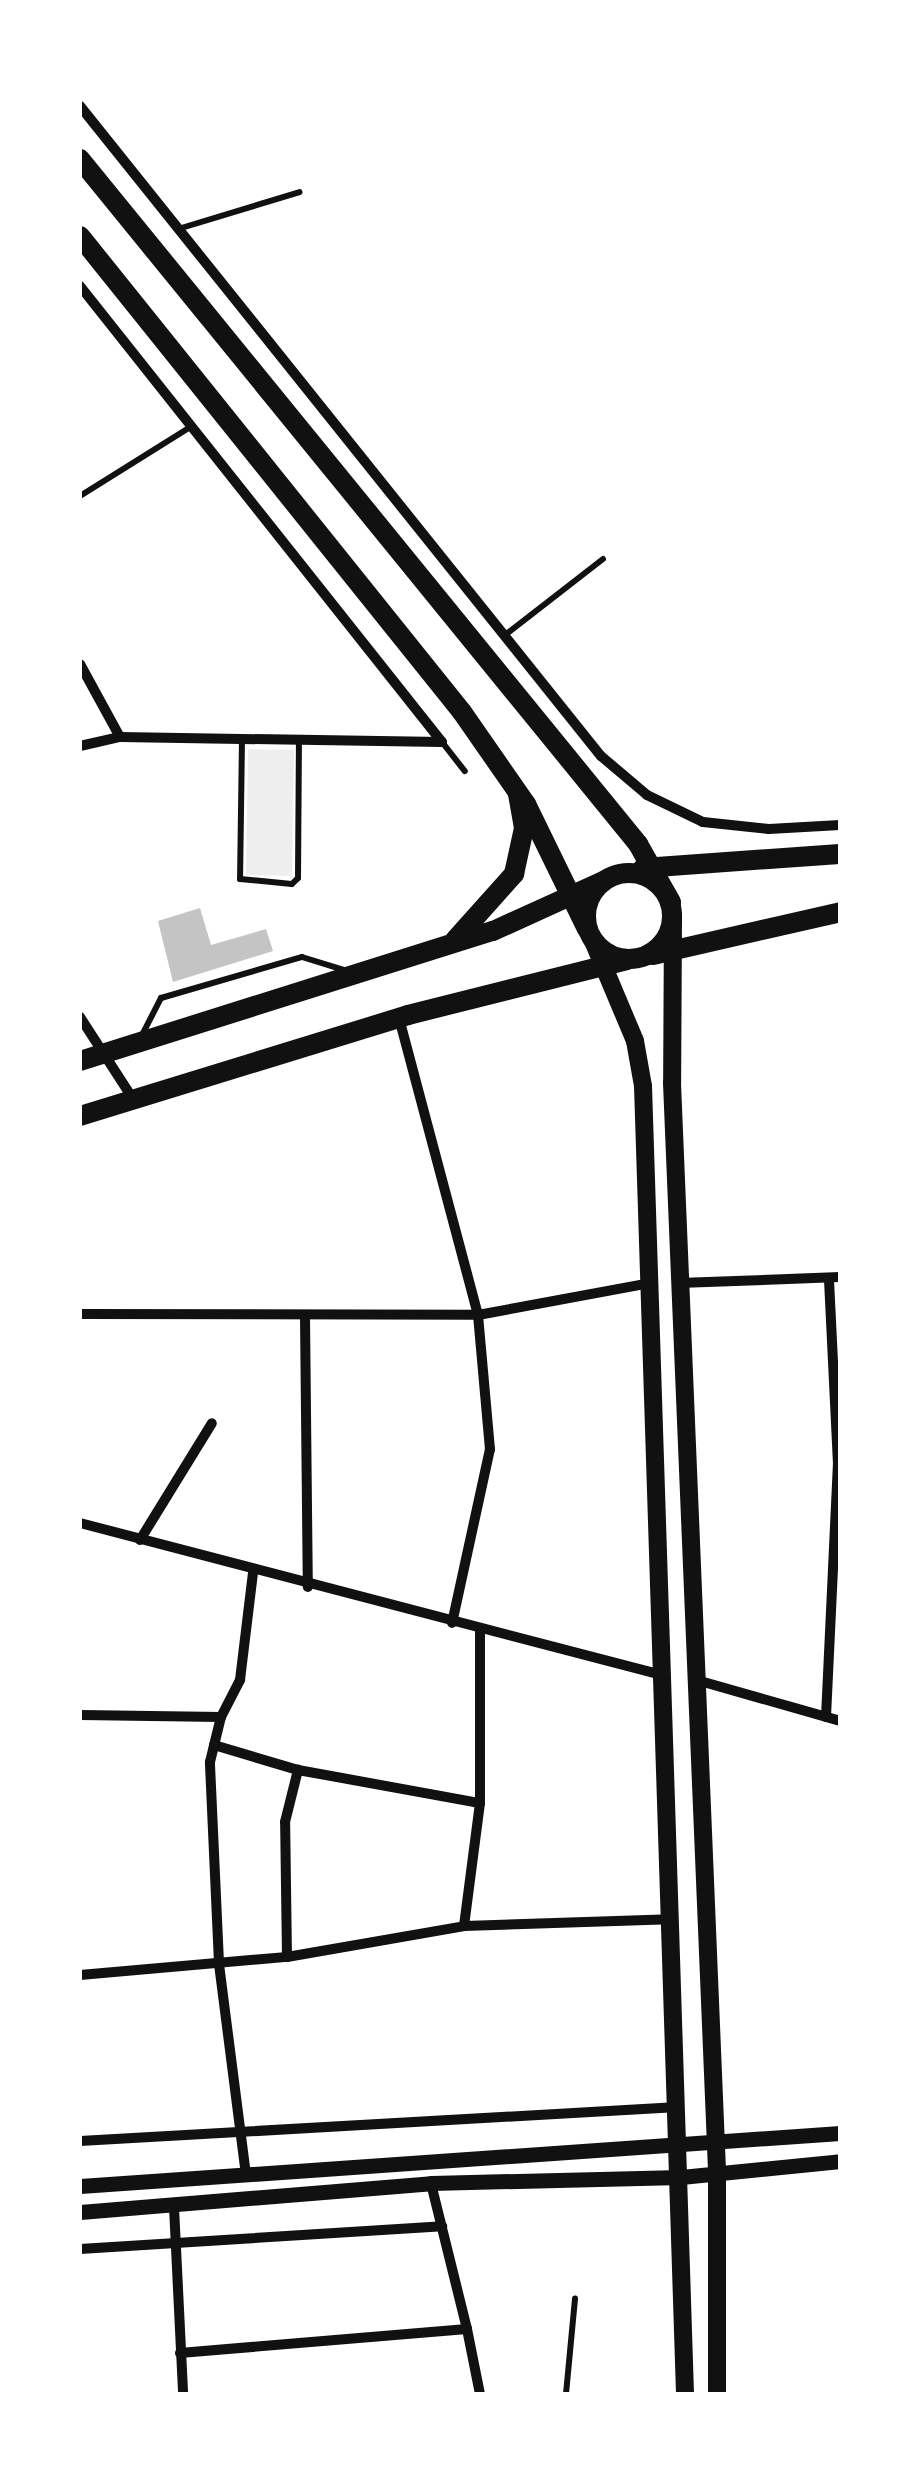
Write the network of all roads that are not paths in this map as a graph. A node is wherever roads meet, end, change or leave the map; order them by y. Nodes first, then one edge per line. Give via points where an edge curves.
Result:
1 (80, 106) edge
2 (80, 159) edge
3 (300, 192) dead end
4 (178, 229) junction
5 (80, 236) edge
6 (87, 255) edge
7 (80, 286) edge
8 (192, 426) junction
9 (80, 496) edge
10 (603, 559) dead end
11 (503, 636) junction
12 (478, 655) junction
13 (80, 664) edge
14 (120, 737) junction
15 (242, 739) junction
16 (299, 740) junction
17 (442, 742) junction
18 (80, 746) edge
19 (465, 771) dead end
20 (518, 792) junction
21 (840, 825) edge
22 (840, 854) edge
23 (652, 866) junction
24 (609, 878) junction
25 (574, 897) junction
26 (672, 909) junction
27 (840, 912) edge
28 (590, 935) junction
29 (449, 946) junction
30 (674, 948) junction
31 (634, 959) junction
32 (605, 964) junction
33 (357, 975) junction
34 (80, 1017) edge
35 (399, 1018) junction
36 (138, 1043) junction
37 (106, 1053) junction
38 (80, 1062) edge
39 (133, 1100) junction
40 (80, 1116) edge
41 (835, 1277) edge
42 (679, 1283) junction
43 (651, 1284) junction
44 (80, 1314) edge
45 (478, 1315) junction
46 (305, 1317) junction
47 (212, 1422) dead end
48 (80, 1524) edge
49 (140, 1540) junction
50 (253, 1574) junction
51 (308, 1587) junction
52 (452, 1623) junction
53 (480, 1630) junction
54 (662, 1675) junction
55 (692, 1679) junction
56 (80, 1714) edge
57 (220, 1717) junction
58 (826, 1717) junction
59 (840, 1721) edge
60 (214, 1745) junction
61 (298, 1770) junction
62 (480, 1804) junction
63 (673, 1918) junction
64 (464, 1926) junction
65 (287, 1958) junction
66 (219, 1963) junction
67 (80, 1974) edge
68 (679, 2107) junction
69 (240, 2130) junction
70 (840, 2133) edge
71 (80, 2142) edge
72 (715, 2142) junction
73 (681, 2148) junction
74 (840, 2161) edge
75 (716, 2172) junction
76 (246, 2175) junction
77 (682, 2176) junction
78 (431, 2183) junction
79 (80, 2186) edge
80 (174, 2207) junction
81 (80, 2212) edge
82 (442, 2226) junction
83 (176, 2243) junction
84 (80, 2249) edge
85 (574, 2298) dead end
86 (468, 2330) junction
87 (180, 2353) junction
88 (182, 2394) edge
89 (480, 2394) edge
90 (566, 2394) edge
91 (686, 2394) edge
92 (718, 2394) edge

1 - 4 street
2 - 12 main road
3 - 4 lane
4 - 11 street
5 - 6 main road
6 - 20 main road
7 - 8 street
8 - 9 lane
8 - 17 street
10 - 11 lane
11 - 12 street
11 - 21 street via 601,756 675,811 736,828
12 - 23 main road
13 - 14 street
14 - 15 street
14 - 18 street
15 - 16 street
15 - 16 lane via 240,881 297,882
16 - 17 street
17 - 19 lane
20 - 25 main road
20 - 29 main road via 524,828 514,874
22 - 23 main road
23 - 24 main road
23 - 26 main road
24 - 25 main road
24 - 26 main road via 654,880
24 - 28 main road via 587,902
25 - 28 main road
25 - 29 main road
26 - 30 main road
26 - 31 main road via 664,942
27 - 30 main road
28 - 31 main road
28 - 32 main road
29 - 33 main road
30 - 31 main road
30 - 42 main road
31 - 32 main road
32 - 35 main road
32 - 43 main road via 640,1062
33 - 36 main road
33 - 36 lane via 302,957 161,998
34 - 37 street
35 - 39 main road
35 - 45 street
36 - 37 main road
37 - 38 main road
37 - 39 street
39 - 40 main road
41 - 42 street
41 - 58 street via 838,1464
42 - 55 main road
43 - 45 street
43 - 54 main road
44 - 46 street
45 - 46 street
45 - 52 street via 490,1449
46 - 51 street
47 - 49 street
48 - 49 street
49 - 50 street
50 - 51 street
50 - 57 street via 240,1680
51 - 52 street
52 - 53 street
53 - 54 street
53 - 62 street
54 - 55 main road
54 - 63 main road
55 - 58 street
55 - 72 main road
56 - 57 street
57 - 60 street
58 - 59 street
60 - 61 street
60 - 66 street
61 - 62 street
61 - 65 street via 285,1822
62 - 64 street
63 - 64 street
63 - 68 main road
64 - 65 street
65 - 66 street
66 - 67 street
66 - 69 street
68 - 69 street
68 - 73 main road
69 - 71 street
69 - 76 street
70 - 72 street
72 - 73 street
72 - 75 main road
73 - 76 street via 429,2158
73 - 77 main road
74 - 75 street
75 - 77 street
75 - 92 main road
76 - 79 street
77 - 78 street
77 - 91 main road
78 - 80 street
78 - 82 street
80 - 81 street
80 - 83 street
82 - 83 street
82 - 86 street
83 - 84 street
83 - 87 street
85 - 90 lane
86 - 87 street
86 - 89 street
87 - 88 street

